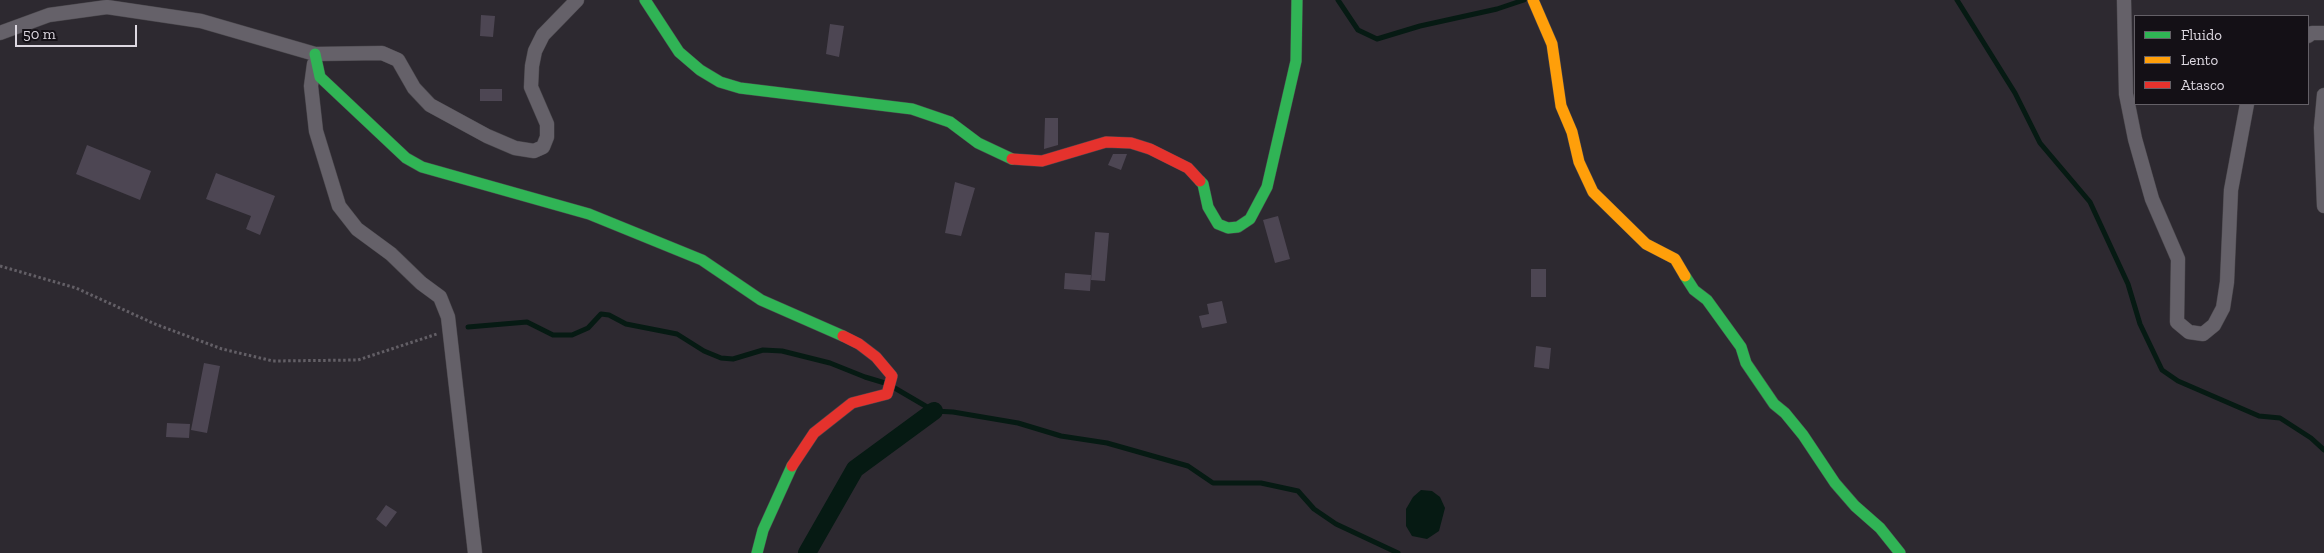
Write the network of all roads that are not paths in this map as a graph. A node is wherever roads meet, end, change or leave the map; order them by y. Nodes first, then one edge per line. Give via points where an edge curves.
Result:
1 (577, 0) edge
2 (645, 0) edge
3 (1297, 0) edge
4 (1533, 0) edge
5 (2124, 0) edge
6 (0, 33) edge
7 (2324, 33) edge
8 (2309, 36) edge
9 (315, 54) junction
10 (2324, 95) edge
11 (2247, 105) edge
12 (2324, 206) edge
13 (475, 553) edge
14 (757, 553) edge
15 (1900, 553) edge

1 - 9 street via 543,35 535,51 531,87 547,124 547,137 543,147 534,151 515,148 487,136 430,105 414,88 398,60 382,53
2 - 3 street via 679,52 720,82 740,88 912,109 950,122 978,143 1010,159 1042,161 1106,142 1131,143 1188,168 1203,184 1208,207 1218,224 1228,228 1238,227 1250,218 1267,187 1296,61
4 - 15 street via 1552,44 1561,106 1572,132 1578,162 1594,192 1646,244 1675,259 1694,290 1707,300 1741,347 1746,362 1774,404 1802,434 1835,483
5 - 11 street via 2126,94 2152,199 2178,259 2178,322 2188,332 2203,334 2214,325 2223,308 2231,190
6 - 9 street via 49,15 107,7 201,21
7 - 8 street
9 - 13 street via 311,86 316,131 339,206 358,229 440,297 448,317
9 - 14 street via 320,77 406,158 422,167 589,214 702,260 761,300 819,324 859,344 876,357 892,376 888,394 852,403 814,433 788,473 763,530
10 - 12 street via 2321,128

